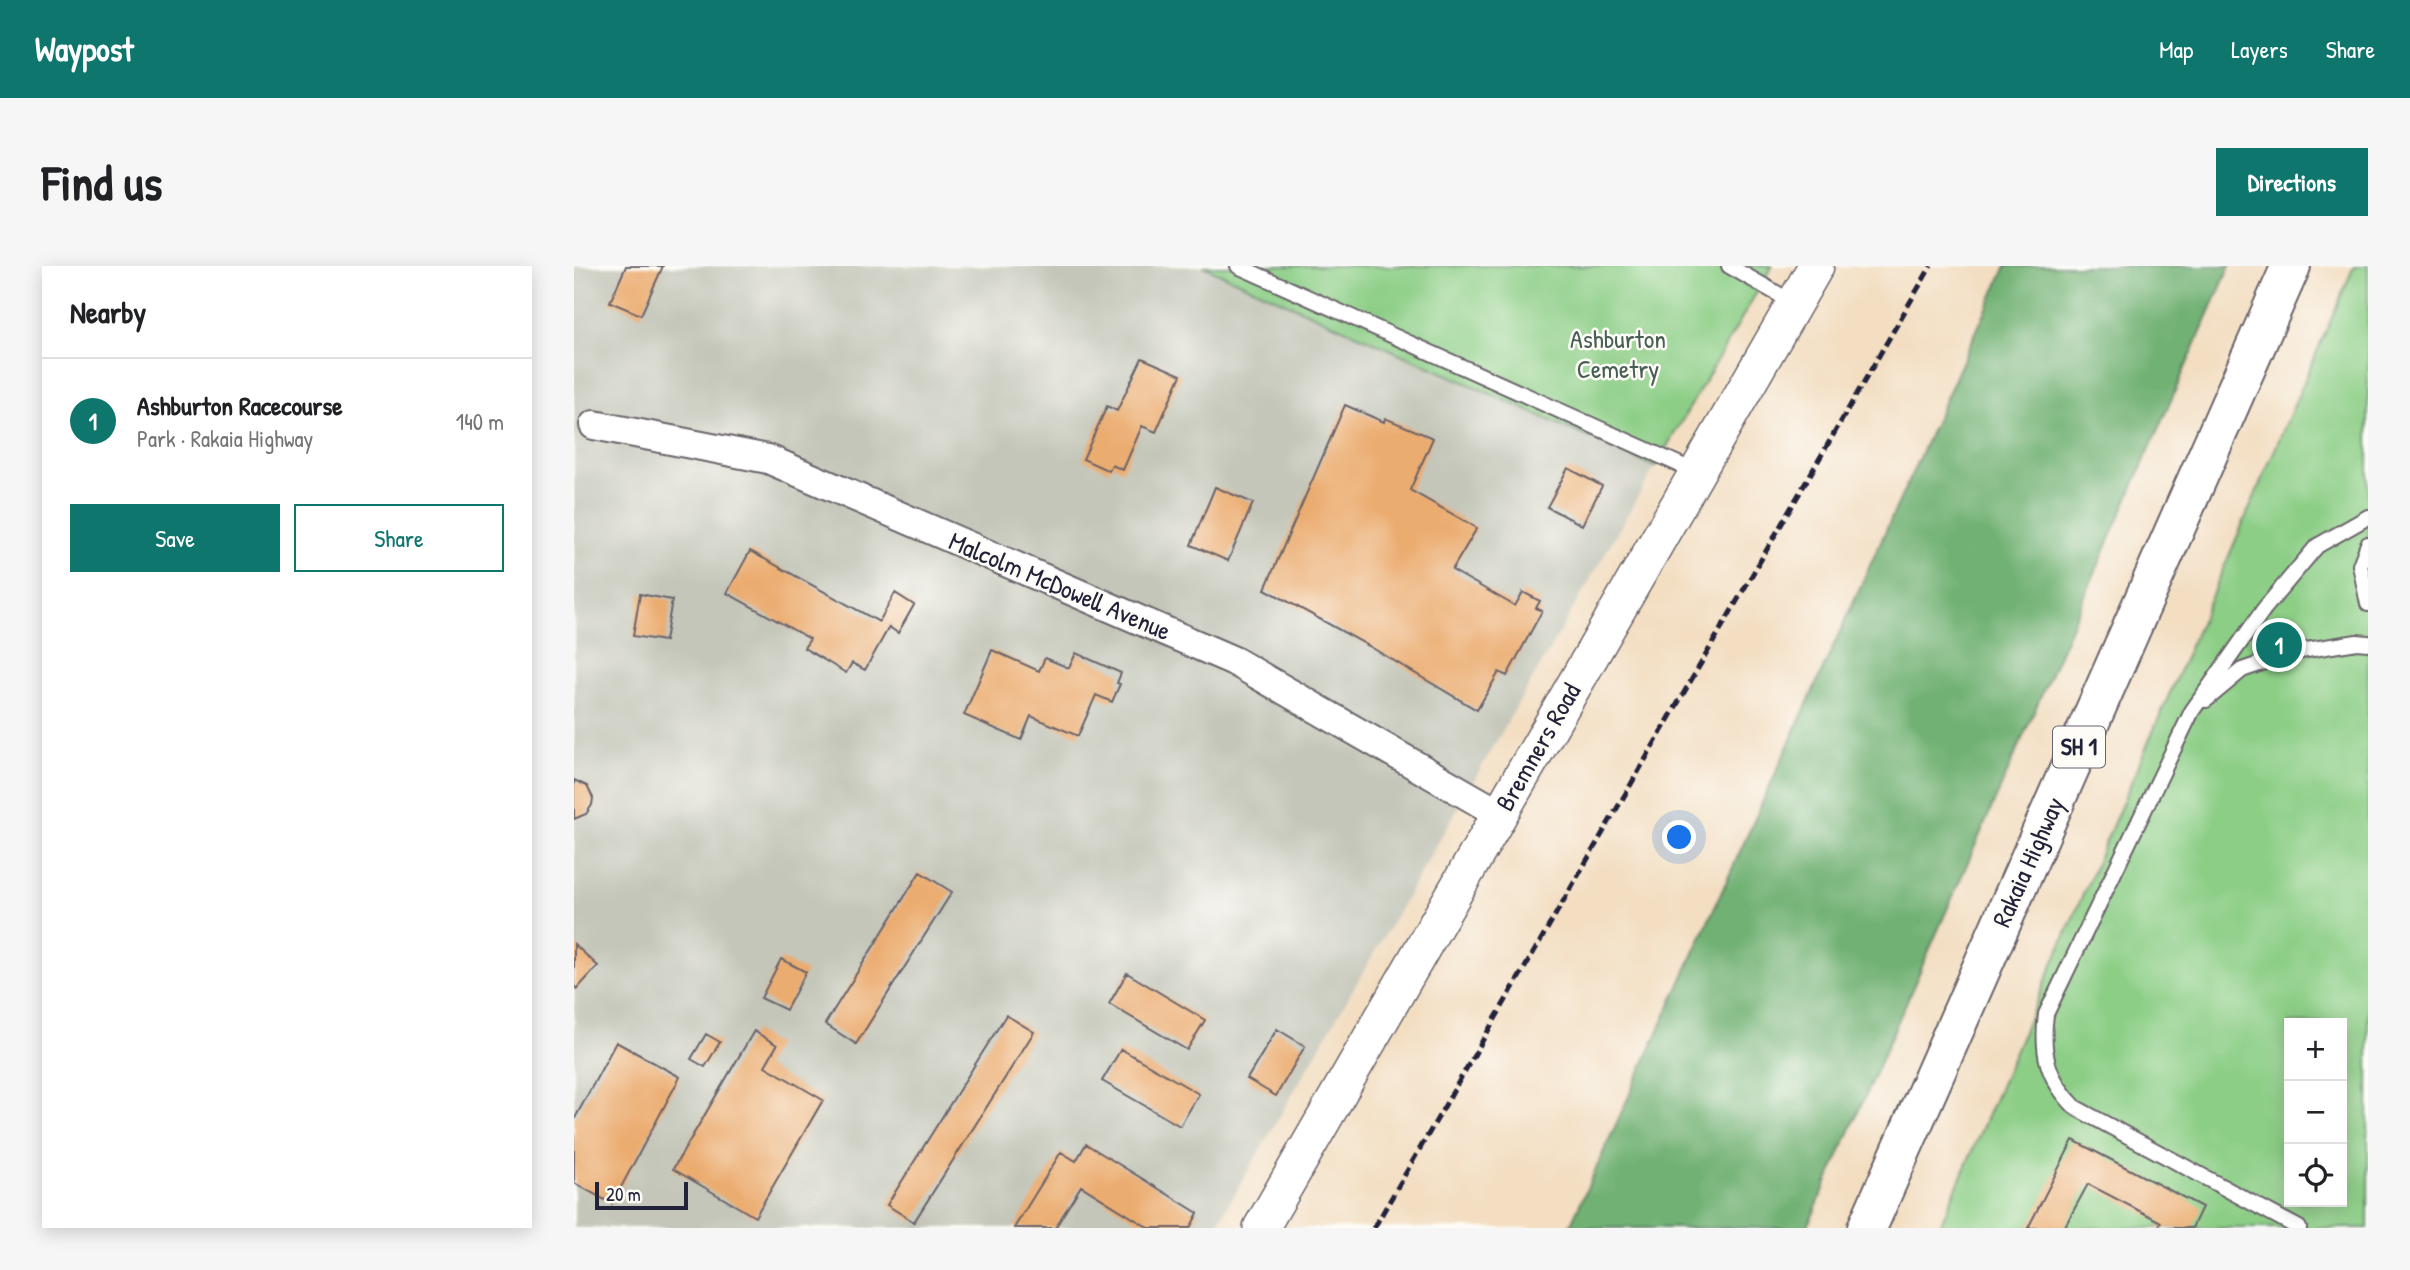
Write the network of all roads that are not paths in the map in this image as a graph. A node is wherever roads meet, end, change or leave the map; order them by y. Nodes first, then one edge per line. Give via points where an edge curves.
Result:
1 (1238, 266) edge
2 (1730, 266) edge
3 (1816, 266) edge
4 (2291, 266) edge
5 (1794, 303) junction
6 (594, 425) dead end
7 (1696, 472) junction
8 (2368, 517) edge
9 (2368, 544) edge
10 (2368, 604) edge
11 (2368, 643) edge
12 (2192, 711) junction
13 (1500, 814) junction
14 (1261, 1228) edge
15 (1867, 1228) edge
16 (2299, 1228) edge

1 - 7 lane
2 - 5 lane
3 - 5 street, Bremners Road
4 - 15 highway, Rakaia Highway / SH 1
5 - 7 street, Bremners Road
6 - 13 street, Malcolm McDowell Avenue via 768,459 1234,661
7 - 13 street, Bremners Road
8 - 12 lane via 2317,546 2264,609
9 - 10 lane via 2360,565
11 - 12 lane via 2294,652 2242,670
12 - 16 lane via 2046,1014 2046,1060 2053,1080 2076,1108
13 - 14 street, Bremners Road

